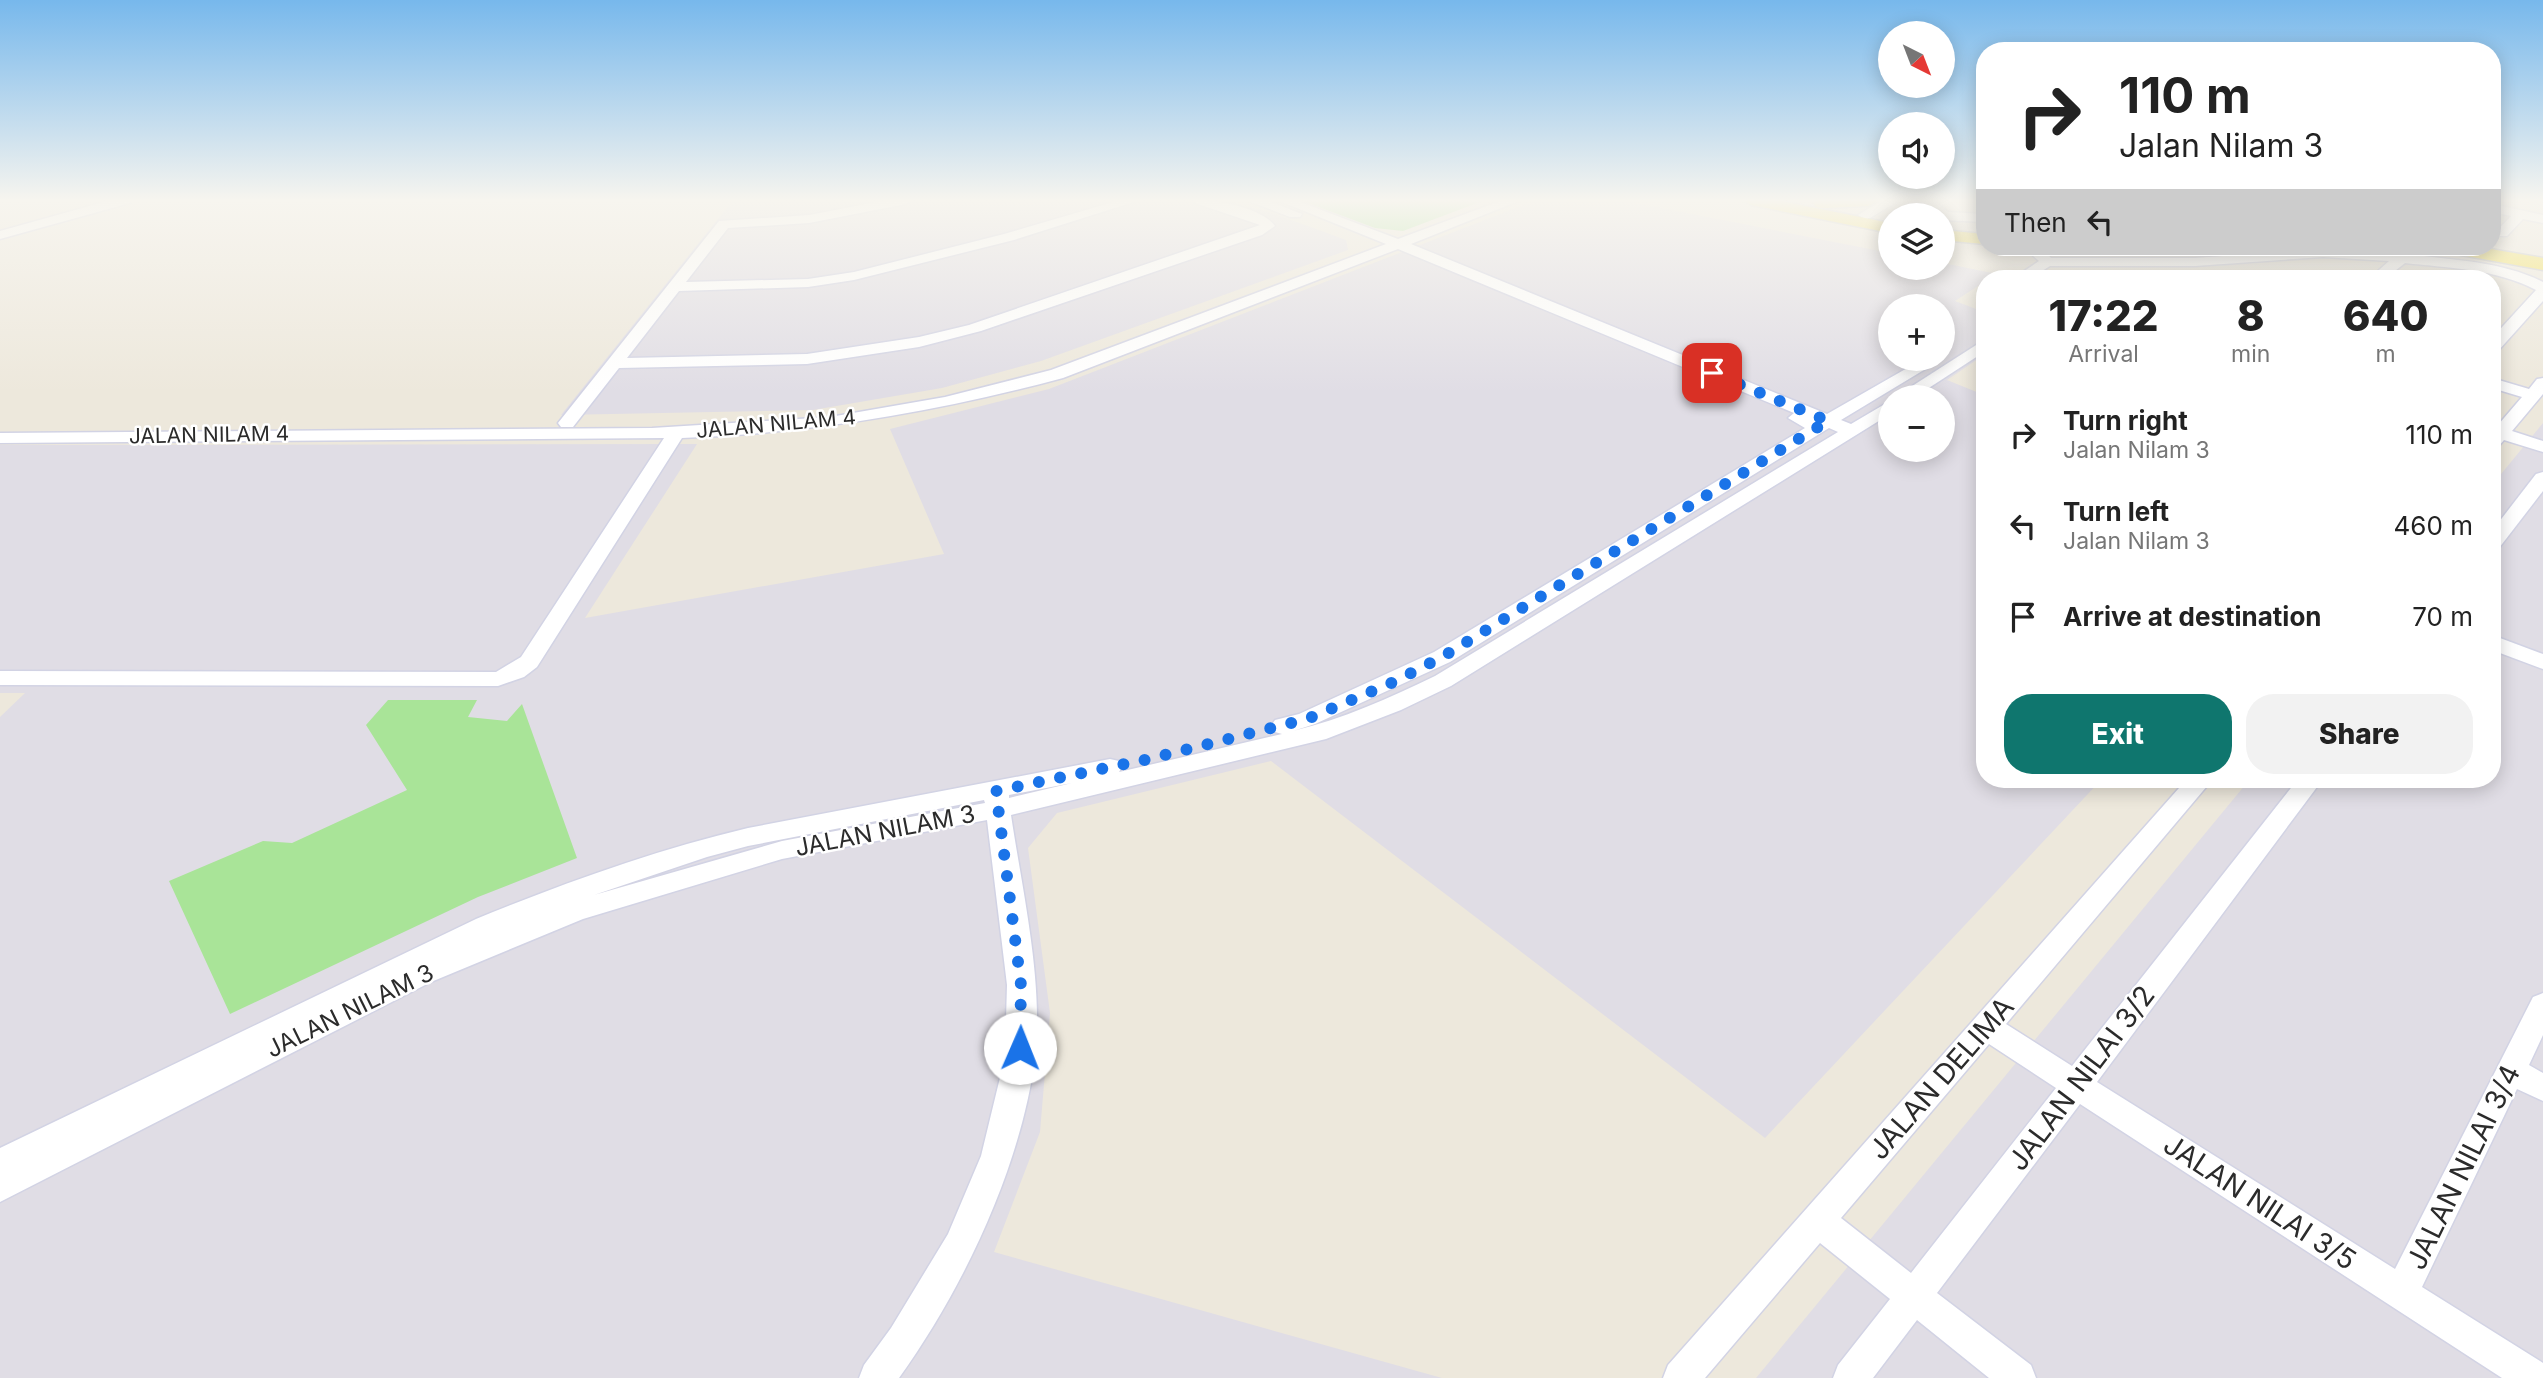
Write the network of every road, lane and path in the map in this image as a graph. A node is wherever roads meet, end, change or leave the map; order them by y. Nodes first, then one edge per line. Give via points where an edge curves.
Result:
1 (692, 264) edge
2 (901, 264) edge
3 (1165, 264) edge
4 (1334, 264) edge
5 (1339, 264) edge
6 (1435, 264) edge
7 (2461, 264) edge
8 (2489, 270) edge
9 (2501, 272) edge
10 (674, 287) junction
11 (2542, 288) edge
12 (1976, 333) edge
13 (2501, 337) edge
14 (1955, 345) edge
15 (1976, 350) edge
16 (614, 363) junction
17 (1917, 371) edge
18 (1922, 385) edge
19 (2501, 385) edge
20 (2501, 394) edge
21 (2534, 394) edge
22 (1878, 411) edge
23 (567, 423) junction
24 (0, 426) edge
25 (1835, 429) junction
26 (2501, 432) edge
27 (676, 433) junction
28 (0, 438) edge
29 (2501, 439) edge
30 (2543, 447) edge
31 (2543, 478) edge
32 (2501, 532) edge
33 (2501, 646) edge
34 (2543, 662) edge
35 (0, 678) edge
36 (2193, 788) edge
37 (2304, 788) edge
38 (997, 800) junction
39 (2543, 1004) edge
40 (1986, 1027) junction
41 (2510, 1070) junction
42 (2076, 1085) junction
43 (2543, 1088) edge
44 (0, 1164) edge
45 (0, 1187) edge
46 (1818, 1221) junction
47 (2401, 1293) junction
48 (1913, 1296) junction
49 (877, 1378) edge
50 (1682, 1378) edge
51 (1851, 1378) edge
52 (2018, 1378) edge
53 (2534, 1378) edge

1 - 10 street
2 - 10 street via 808,284
3 - 16 street via 975,328 919,342 807,359
4 - 23 street, JALAN NILAM 4 via 1056,363 960,390 820,414 681,424
5 - 27 street, JALAN NILAM 4 via 1058,374 987,393 836,420
6 - 25 street
7 - 8 street
9 - 11 street
10 - 16 street
11 - 13 street
12 - 14 street
15 - 18 street
16 - 23 street
17 - 25 street
19 - 21 street
20 - 21 street
21 - 26 street
22 - 25 street, JALAN NILAM 3
23 - 24 street, JALAN NILAM 4
25 - 38 street, JALAN NILAM 3 via 1443,681 1393,705 1318,733
27 - 28 street, JALAN NILAM 4
27 - 35 street via 529,662 507,676
29 - 30 street
31 - 32 street
33 - 34 street
36 - 40 street, JALAN DELIMA
37 - 42 street, JALAN NILAI 3/2
38 - 44 street, JALAN NILAM 3 via 726,842 552,899 417,959
38 - 45 street, JALAN NILAM 3 via 782,850 575,911 421,974
38 - 49 street via 1021,985 1020,1058 997,1156 960,1245
39 - 41 street, JALAN NILAI 3/4
40 - 42 street, JALAN NILAI 3/5
40 - 46 street, JALAN DELIMA
41 - 43 street
41 - 47 street, JALAN NILAI 3/4
42 - 47 street, JALAN NILAI 3/5
42 - 48 street, JALAN NILAI 3/2
46 - 48 street
46 - 50 street, JALAN DELIMA
47 - 53 street, JALAN NILAI 3/5
48 - 51 street, JALAN NILAI 3/2
48 - 52 street

